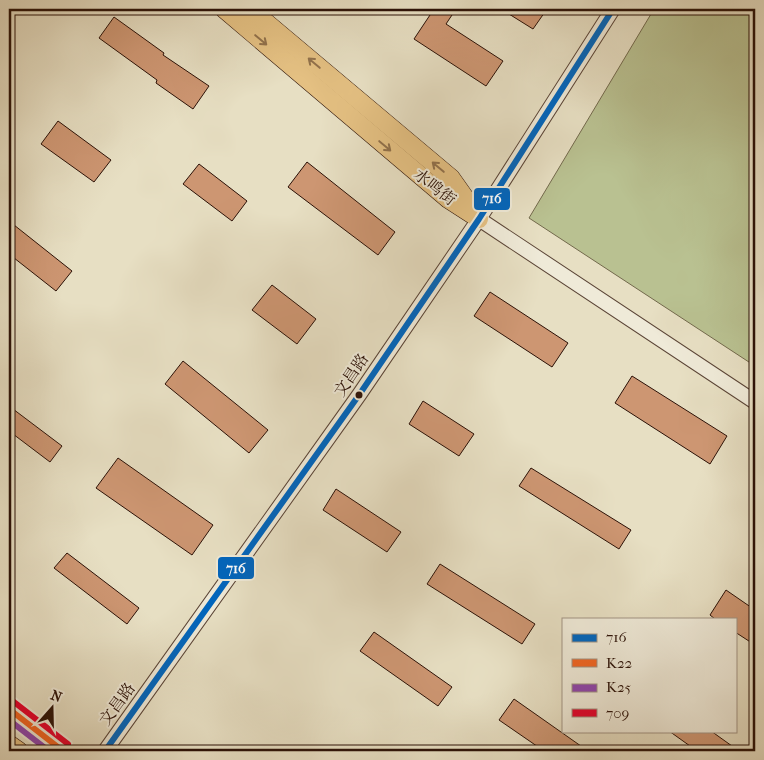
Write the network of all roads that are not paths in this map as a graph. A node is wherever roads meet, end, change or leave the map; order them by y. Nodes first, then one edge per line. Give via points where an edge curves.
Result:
1 (224, 9) edge
2 (250, 9) edge
3 (613, 9) edge
4 (479, 218) junction
5 (755, 402) edge
6 (9, 709) edge
7 (9, 744) edge
8 (18, 751) edge
9 (63, 751) edge
10 (105, 751) edge

1 -> 4 main road, 水鸣街 via 448,199
4 -> 2 main road, 水鸣街 via 451,178
3 - 4 street, 文昌路
4 - 5 street
4 - 10 street, 文昌路 via 345,416
6 - 9 main road
7 - 8 main road

